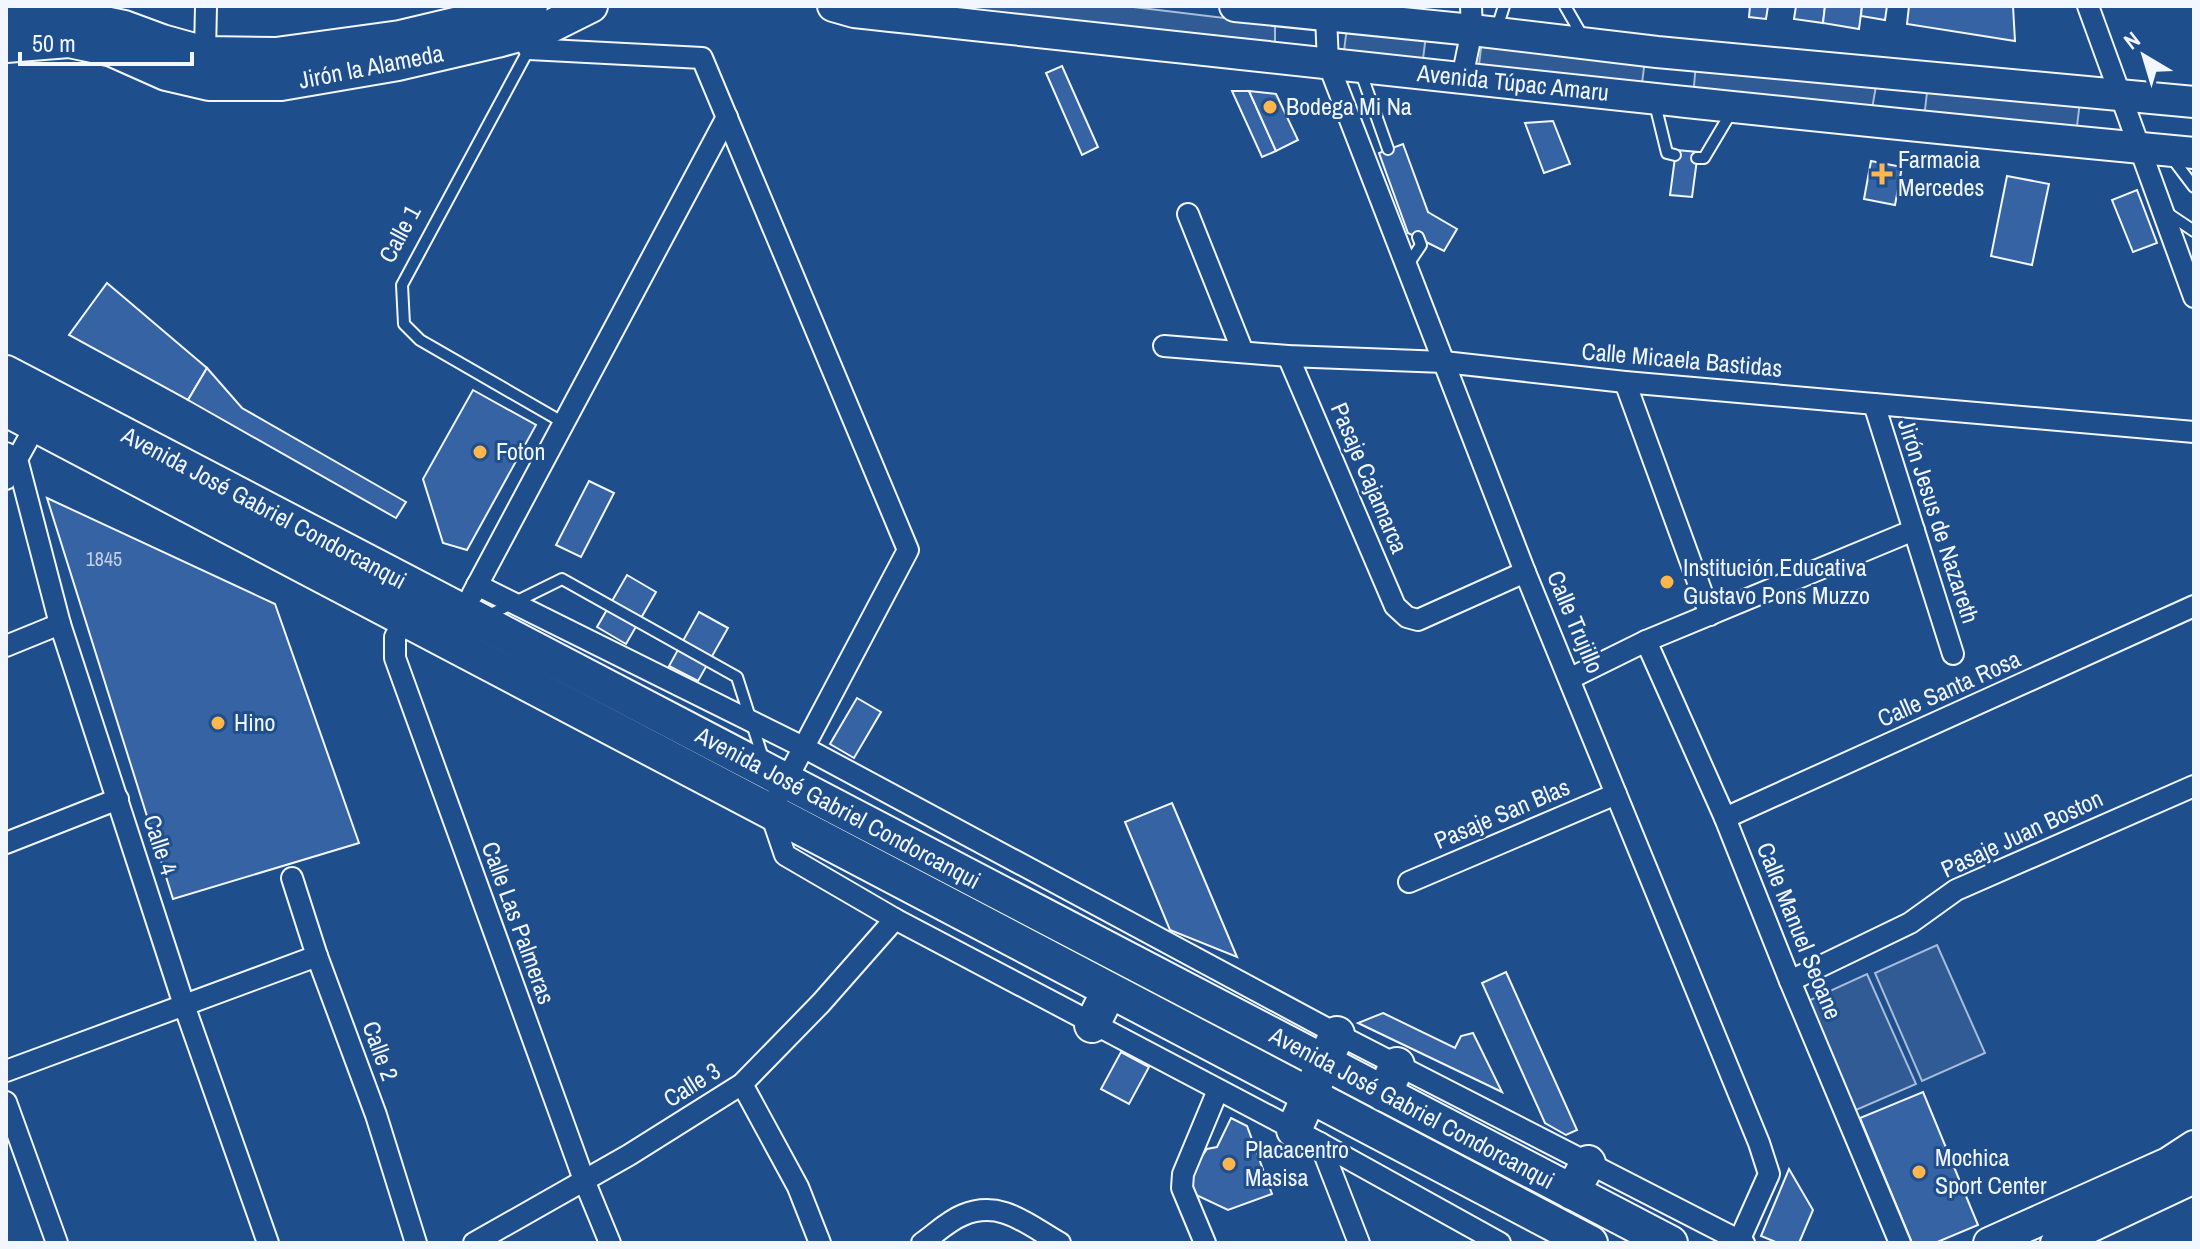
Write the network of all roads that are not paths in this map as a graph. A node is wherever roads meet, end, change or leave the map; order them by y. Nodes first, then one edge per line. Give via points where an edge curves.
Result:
1 (206, 6) edge
2 (591, 6) edge
3 (1235, 6) edge
4 (1565, 6) edge
5 (2088, 6) edge
6 (847, 8) edge
7 (69, 11) edge
8 (1326, 16) junction
9 (1485, 19) edge
10 (6, 22) edge
11 (528, 30) edge
12 (1588, 44) junction
13 (6, 46) edge
14 (1657, 52) junction
15 (205, 53) junction
16 (1328, 63) junction
17 (1358, 67) junction
18 (1886, 72) junction
19 (1462, 78) junction
20 (2121, 94) junction
21 (1654, 99) junction
22 (2194, 102) edge
23 (1735, 106) junction
24 (727, 117) junction
25 (1880, 123) junction
26 (1374, 140) junction
27 (2167, 151) edge
28 (1675, 155) dead end
29 (1697, 158) dead end
30 (2194, 187) edge
31 (2162, 210) junction
32 (1188, 214) dead end
33 (2194, 231) edge
34 (1418, 237) dead end
35 (1407, 266) junction
36 (2194, 297) edge
37 (1164, 346) dead end
38 (1243, 352) junction
39 (1288, 356) junction
40 (1444, 362) junction
41 (1625, 382) junction
42 (8, 389) edge
43 (51, 396) junction
44 (1874, 404) junction
45 (564, 423) junction
46 (35, 426) junction
47 (2194, 432) edge
48 (12, 456) edge
49 (6, 479) edge
50 (1914, 530) junction
51 (1525, 572) junction
52 (515, 602) junction
53 (2194, 606) edge
54 (466, 614) junction
55 (1710, 615) junction
56 (404, 620) junction
57 (60, 624) junction
58 (1646, 641) junction
59 (6, 646) edge
60 (1953, 654) dead end
61 (1571, 678) junction
62 (750, 720) junction
63 (803, 747) junction
64 (776, 776) junction
65 (2194, 786) edge
66 (1616, 794) junction
67 (118, 799) junction
68 (770, 811) junction
69 (1725, 818) junction
70 (6, 843) edge
71 (292, 878) dead end
72 (1409, 882) dead end
73 (895, 919) junction
74 (317, 956) junction
75 (1790, 981) junction
76 (1109, 991) junction
77 (184, 1005) junction
78 (1092, 1025) junction
79 (1331, 1048) junction
80 (6, 1071) edge
81 (742, 1084) junction
82 (1218, 1090) junction
83 (1310, 1096) junction
84 (6, 1102) edge
85 (1307, 1136) junction
86 (2194, 1146) edge
87 (1580, 1177) junction
88 (2194, 1178) edge
89 (584, 1180) junction
90 (1742, 1242) edge
91 (57, 1243) edge
92 (268, 1243) edge
93 (416, 1243) edge
94 (474, 1243) edge
95 (610, 1243) edge
96 (820, 1243) edge
97 (922, 1243) edge
98 (1060, 1243) edge
99 (1205, 1243) edge
100 (1359, 1243) edge
101 (1500, 1243) edge
102 (1590, 1243) edge
103 (1670, 1243) edge
104 (1900, 1243) edge
105 (1989, 1243) edge
106 (2056, 1243) edge

1 - 15 street
2 - 11 main road, Jirón la Alameda via 549,27
3 - 8 main road, Avenida Túpac Amaru
4 - 12 lane
5 - 20 street
6 - 16 main road, Avenida Túpac Amaru
7 - 10 main road, Jirón la Alameda
7 - 15 main road, Jirón la Alameda
8 - 9 main road, Avenida Túpac Amaru
8 - 16 street, Calle Trujillo
9 - 12 main road, Avenida Túpac Amaru
9 - 19 street
11 - 13 main road, Jirón la Alameda via 398,64 281,84 209,84 166,74 112,50 69,41
11 - 15 main road, Jirón la Alameda via 400,37 276,54
11 - 24 street via 702,58
11 - 45 lane, Calle 1 via 402,285 404,324 420,340
12 - 14 main road, Avenida Túpac Amaru
14 - 18 main road, Avenida Túpac Amaru
14 - 21 main road
16 - 17 main road, Avenida Túpac Amaru
16 - 26 street, Calle Trujillo
17 - 19 main road, Avenida Túpac Amaru
17 - 26 lane
18 - 20 main road, Avenida Túpac Amaru
18 - 25 main road
19 - 21 main road, Avenida Túpac Amaru
20 - 22 main road, Avenida Túpac Amaru
20 - 27 street
21 - 23 main road, Avenida Túpac Amaru
21 - 28 lane via 1667,153
23 - 25 main road, Avenida Túpac Amaru
23 - 29 lane via 1704,158
24 - 45 street
24 - 63 street via 908,550
25 - 27 main road, Avenida Túpac Amaru
26 - 35 street, Calle Trujillo
27 - 30 lane
27 - 31 street
31 - 33 lane
31 - 36 street
32 - 38 street
34 - 35 lane via 1421,245
35 - 40 street, Calle Trujillo
37 - 38 street, Calle Micaela Bastidas
38 - 39 street, Calle Micaela Bastidas
39 - 40 street, Calle Micaela Bastidas
39 - 51 street, Pasaje Cajamarca via 1395,606 1407,617 1418,620
40 - 41 street, Calle Micaela Bastidas
40 - 51 street, Calle Trujillo
41 - 44 street, Calle Micaela Bastidas
41 - 55 street
42 - 43 highway, Avenida José Gabriel Condorcanqui
42 - 46 highway, Avenida José Gabriel Condorcanqui
43 - 46 street
43 - 54 highway, Avenida José Gabriel Condorcanqui
44 - 47 street, Calle Micaela Bastidas
44 - 50 street, Jirón Jesus de Nazareth
45 - 54 street
46 - 48 street
46 - 56 highway, Avenida José Gabriel Condorcanqui
48 - 49 street
48 - 57 street, Calle 4
50 - 55 street
50 - 60 street, Jirón Jesus de Nazareth
51 - 61 street, Calle Trujillo
52 - 54 street
52 - 54 lane
52 - 62 street
52 - 62 lane via 562,579 737,677
53 - 69 street, Calle Santa Rosa
54 - 56 highway, Avenida José Gabriel Condorcanqui
54 - 64 highway, Avenida José Gabriel Condorcanqui
54 - 68 highway, Avenida José Gabriel Condorcanqui
55 - 58 street
56 - 89 street, Calle Las Palmeras via 395,637 395,658
57 - 59 street
57 - 67 street, Calle 4
58 - 61 street
58 - 69 street, Calle Manuel Seoane
61 - 66 street, Calle Trujillo
62 - 63 street
62 - 64 lane
63 - 64 street
63 - 79 street
64 - 68 street
64 - 79 highway, Avenida José Gabriel Condorcanqui
65 - 75 street, Pasaje Juan Boston via 1956,890 1910,923
66 - 72 street, Pasaje San Blas
66 - 90 street, Calle Trujillo via 1769,1174
67 - 70 street
67 - 77 street, Calle 4
68 - 73 street via 785,855
68 - 76 highway, Avenida José Gabriel Condorcanqui
69 - 75 street, Calle Manuel Seoane
71 - 74 street, Calle 2
73 - 78 street
73 - 81 street, Calle 3
74 - 77 street
74 - 93 street, Calle 2
75 - 104 street, Calle Manuel Seoane
76 - 78 highway
76 - 83 highway, Avenida José Gabriel Condorcanqui
77 - 80 street
77 - 92 street, Calle 4
78 - 82 street
79 - 83 highway
79 - 87 highway, Avenida José Gabriel Condorcanqui
81 - 89 street, Calle 3
81 - 96 street via 798,1187
82 - 85 street
82 - 99 street via 1183,1174 1182,1188
83 - 85 highway
83 - 102 highway, Avenida José Gabriel Condorcanqui
84 - 91 street
85 - 100 street
85 - 101 street
86 - 105 main road via 2168,1163
87 - 90 street
87 - 103 highway, Avenida José Gabriel Condorcanqui
88 - 106 main road
89 - 94 street, Calle 3
89 - 95 street, Calle Las Palmeras
97 - 98 street via 961,1216 985,1208 1005,1212

